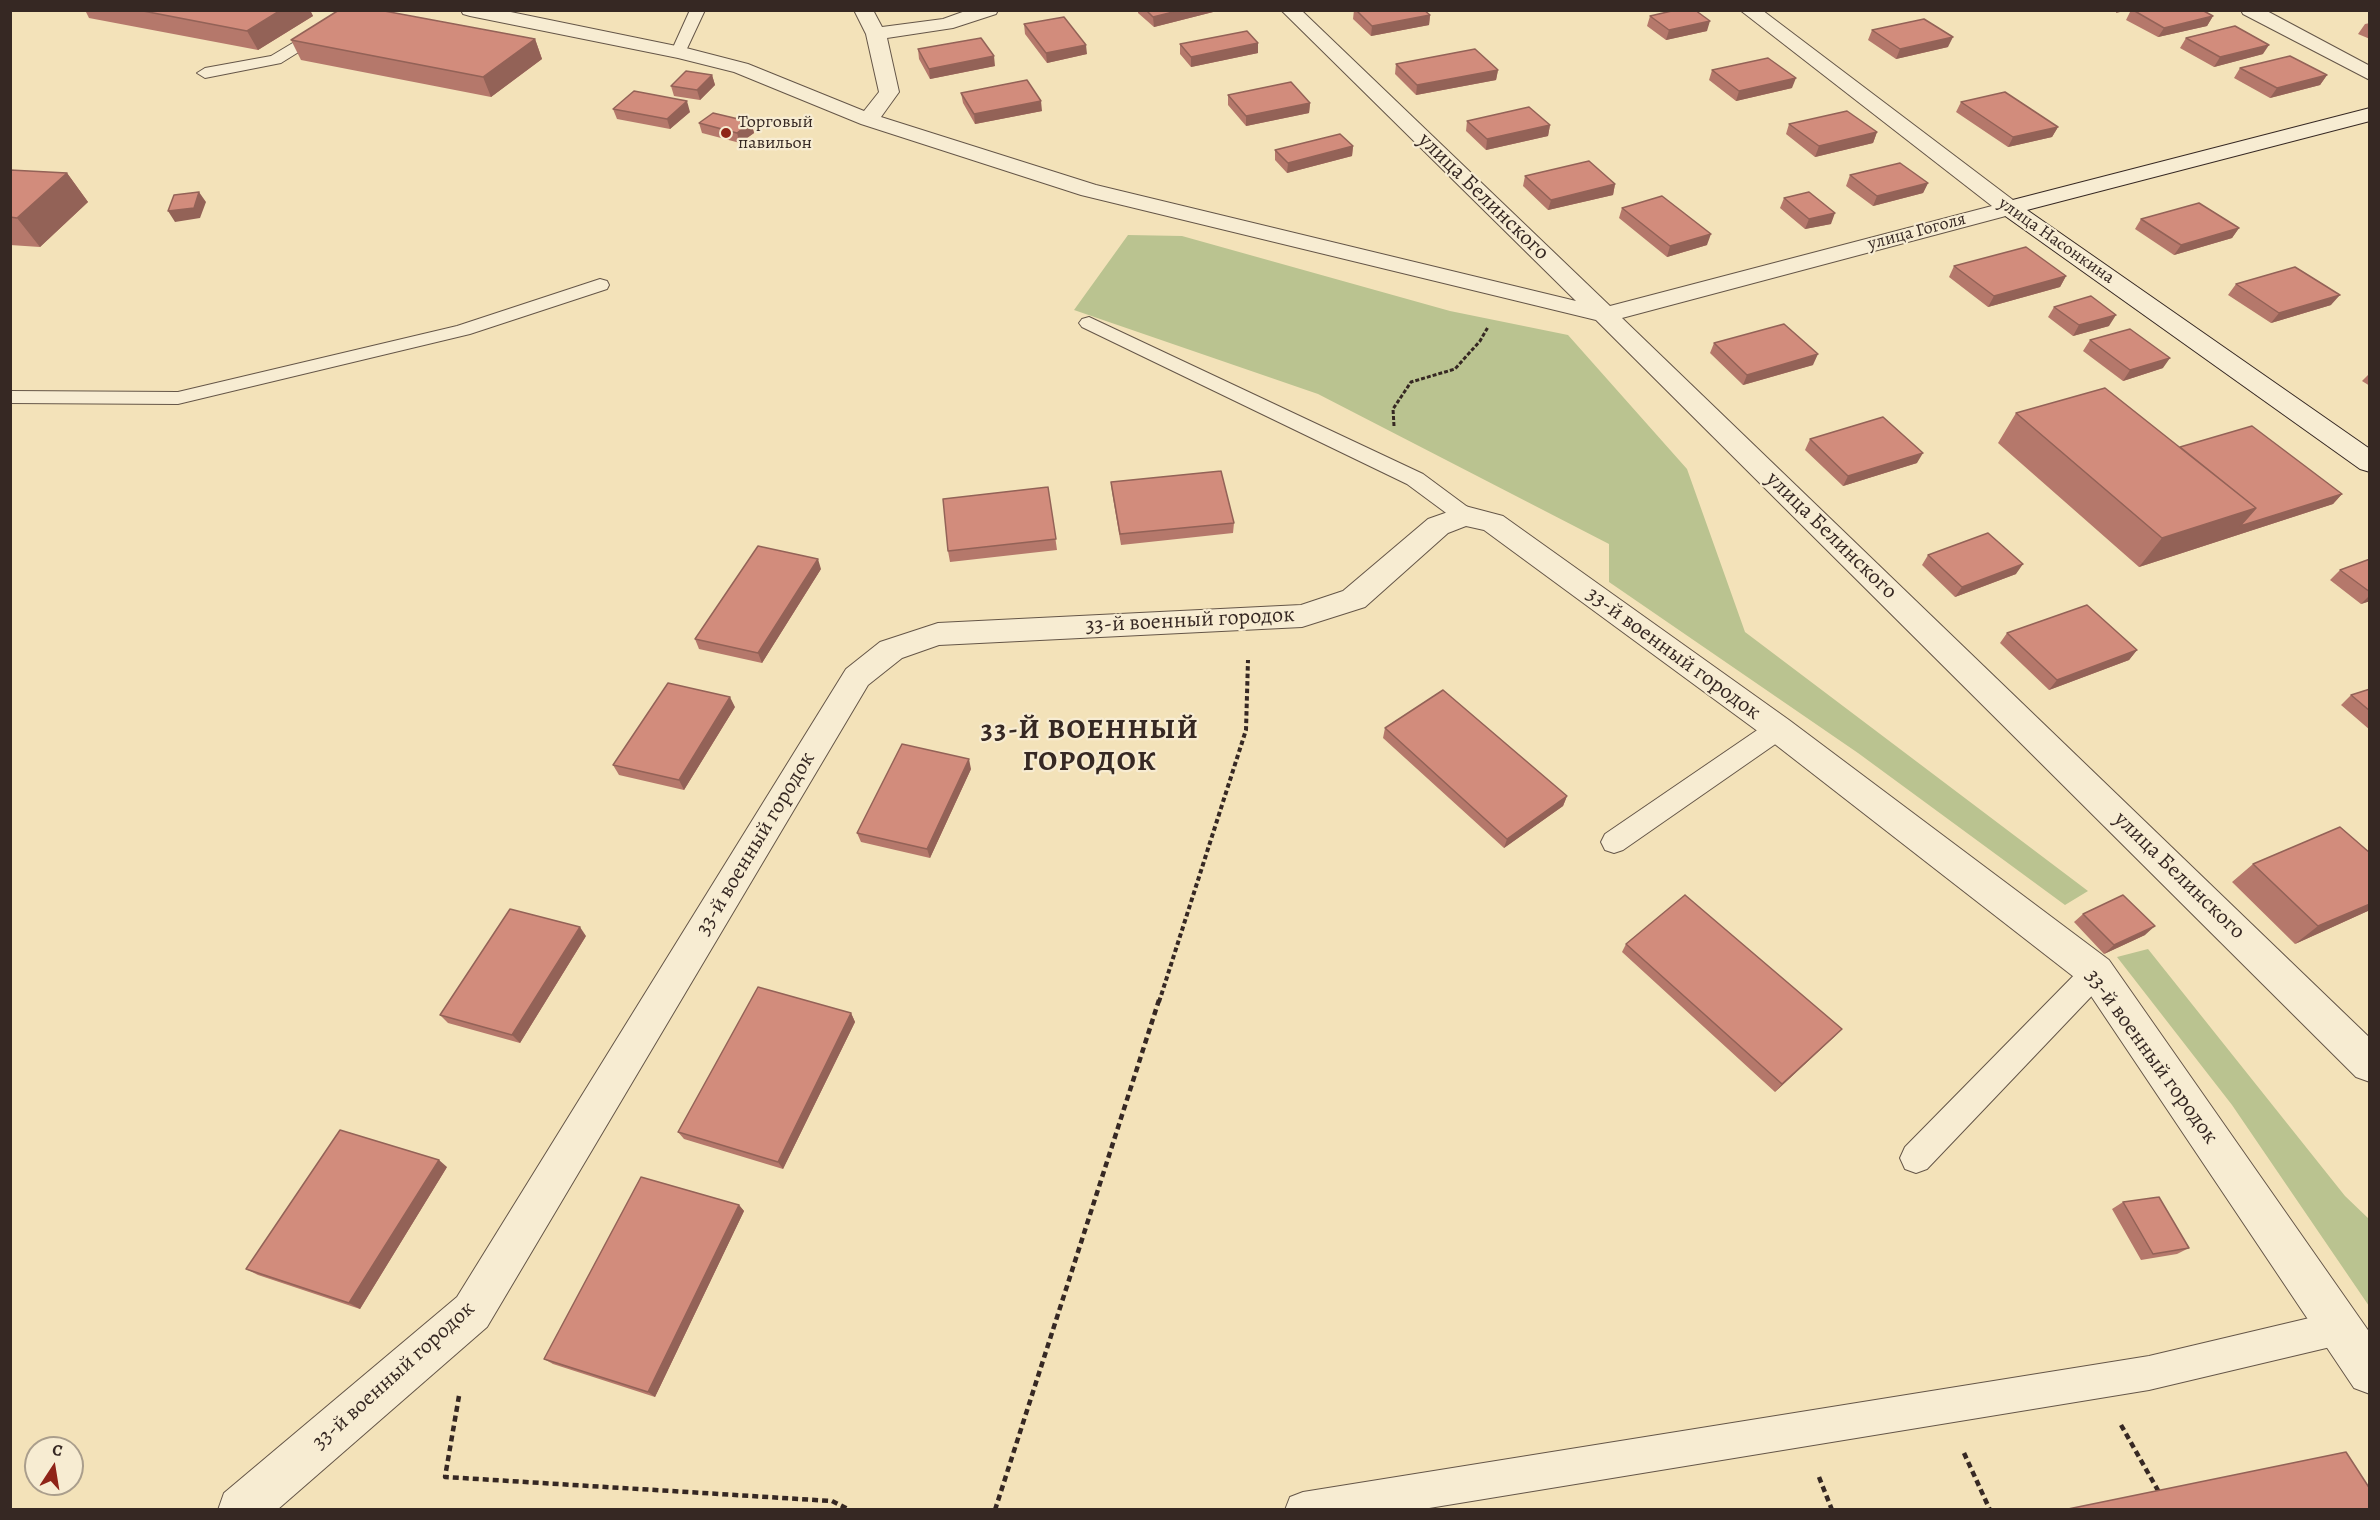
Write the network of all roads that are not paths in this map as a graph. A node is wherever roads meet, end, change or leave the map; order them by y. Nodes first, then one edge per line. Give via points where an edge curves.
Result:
1 (359, 10) edge
2 (470, 10) edge
3 (698, 10) edge
4 (863, 10) edge
5 (989, 10) edge
6 (1290, 10) edge
7 (1749, 10) edge
8 (2250, 10) edge
9 (876, 34) junction
10 (679, 52) junction
11 (205, 73) dead end
12 (2370, 74) edge
13 (2370, 114) edge
14 (868, 120) junction
15 (2009, 208) junction
16 (600, 285) dead end
17 (1605, 315) junction
18 (1089, 323) dead end
19 (10, 397) edge
20 (2370, 463) edge
21 (1465, 516) junction
22 (1778, 729) junction
23 (1614, 842) dead end
24 (2096, 972) junction
25 (2362, 1044) edge
26 (1916, 1158) dead end
27 (2339, 1328) junction
28 (2370, 1371) edge
29 (241, 1509) edge
30 (1303, 1509) edge

1 - 11 lane via 276,60
2 - 10 street
3 - 10 lane
4 - 9 street
5 - 9 street via 946,24
6 - 17 street, улица Белинского
7 - 15 street, улица Насонкина
8 - 12 street
9 - 14 street via 889,92
10 - 14 street via 741,68
13 - 15 street, улица Гоголя
14 - 17 street via 1089,190
15 - 17 street, улица Гоголя
15 - 20 street, улица Насонкина
16 - 19 lane via 463,330 178,398
17 - 25 street, улица Белинского
18 - 21 lane via 1415,479
21 - 22 street, 33-й военный городок via 1493,523
21 - 29 street, 33-й военный городок via 1438,526 1354,599 1302,616 938,634 891,650 857,677 472,1312
22 - 23 lane
22 - 24 street, 33-й военный городок
24 - 26 lane
24 - 27 street, 33-й военный городок
27 - 28 street, 33-й военный городок
27 - 30 lane via 2149,1373

